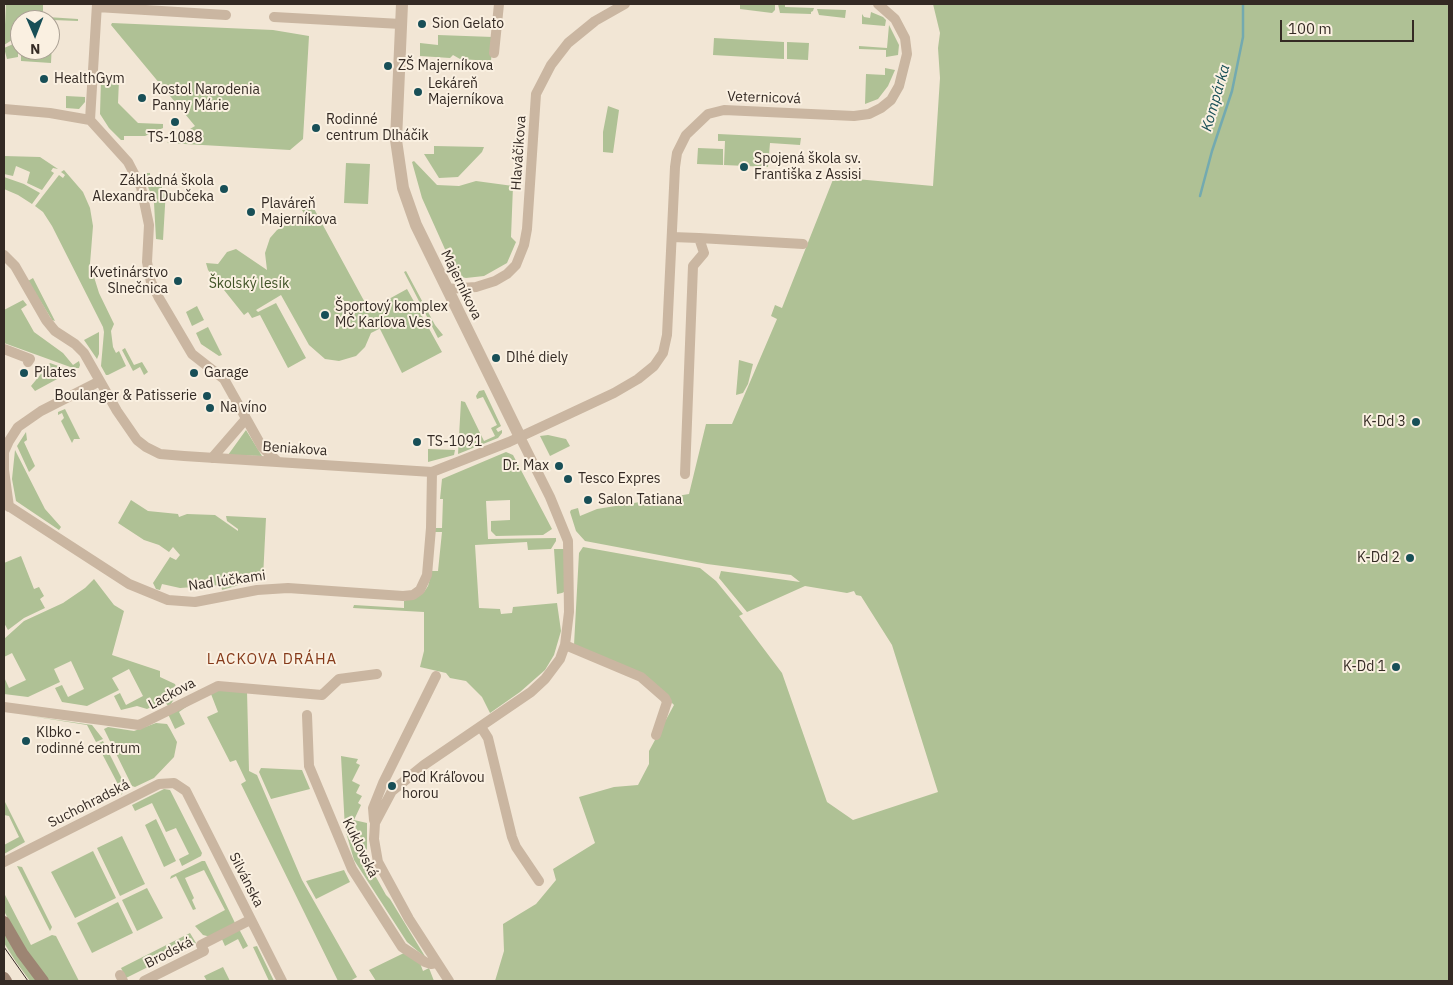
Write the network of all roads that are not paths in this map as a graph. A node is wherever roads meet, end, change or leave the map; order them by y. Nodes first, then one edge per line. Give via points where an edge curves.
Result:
1 (402, 4) edge
2 (499, 4) edge
3 (625, 4) edge
4 (880, 4) edge
5 (97, 6) edge
6 (226, 15) dead end
7 (274, 18) dead end
8 (401, 24) junction
9 (494, 53) dead end
10 (4, 109) edge
11 (90, 120) junction
12 (672, 234) junction
13 (699, 238) junction
14 (803, 244) dead end
15 (4, 255) edge
16 (446, 289) junction
17 (4, 349) edge
18 (28, 362) dead end
19 (100, 380) junction
20 (245, 420) junction
21 (520, 437) junction
22 (212, 458) junction
23 (278, 462) junction
24 (4, 470) edge
25 (432, 472) junction
26 (685, 474) dead end
27 (6, 505) edge
28 (568, 541) joint
29 (565, 645) junction
30 (377, 674) dead end
31 (436, 676) dead end
32 (4, 707) edge
33 (307, 715) dead end
34 (481, 727) junction
35 (656, 735) dead end
36 (186, 791) joint
37 (375, 823) junction
38 (4, 862) edge
39 (539, 882) dead end
40 (250, 920) junction
41 (4, 922) edge
42 (437, 963) junction
43 (4, 978) edge
44 (6, 981) edge
45 (43, 981) edge
46 (144, 981) edge
47 (282, 981) edge
48 (449, 981) edge

1 - 8 street, Majerníkova
2 - 9 street
3 - 16 street, Hlaváčikova via 595,21 568,43 536,94 527,229 516,265 495,281
4 - 12 street, Veternicová via 895,19 906,43 907,60 895,93 869,114 840,116 724,110 701,119 686,135 676,159
5 - 6 street
5 - 11 street
7 - 8 street
8 - 16 street, Majerníkova via 396,122 399,166 413,219
10 - 11 street
11 - 20 street via 128,162 141,187 149,225 147,262 151,282 159,298 192,354 224,379
12 - 13 street
12 - 21 street, Veternicová via 668,325 666,343 658,361 638,380
13 - 14 street
13 - 26 street via 704,253 693,266
15 - 19 street, Beniakova via 15,266 46,320 84,353
16 - 21 street, Majerníkova
17 - 18 street via 30,359
19 - 22 street, Beniakova via 137,440 146,447 160,454
19 - 24 street via 18,427 4,452
20 - 22 street
20 - 23 street via 262,447
21 - 25 street, Beniakova
21 - 28 street, Majerníkova
22 - 23 street, Beniakova
23 - 25 street, Beniakova
24 - 27 street
25 - 27 street, Nad lúčkami via 427,576 420,590 403,596 272,588 210,600 179,602 129,584
28 - 29 street, Kuklovská via 569,612
29 - 34 street, Kuklovská via 560,659 545,679
29 - 35 street via 641,677 664,698 667,702
30 - 32 street, Lackova via 339,679 322,695 218,686 139,725
31 - 37 street, Kuklovská via 383,783 373,808
33 - 42 street, Kuklovská via 310,766 352,869 402,947 425,962
34 - 37 street, Kuklovská via 392,791
34 - 39 street via 488,738 512,837
36 - 38 street, Suchohradská via 174,782 159,784
36 - 40 street, Silvánska
37 - 42 street, Kuklovská via 378,862
40 - 46 street, Brodská via 201,945 204,951
40 - 47 street, Silvánska
41 - 45 main road
42 - 48 street, Kuklovská
43 - 44 main road

